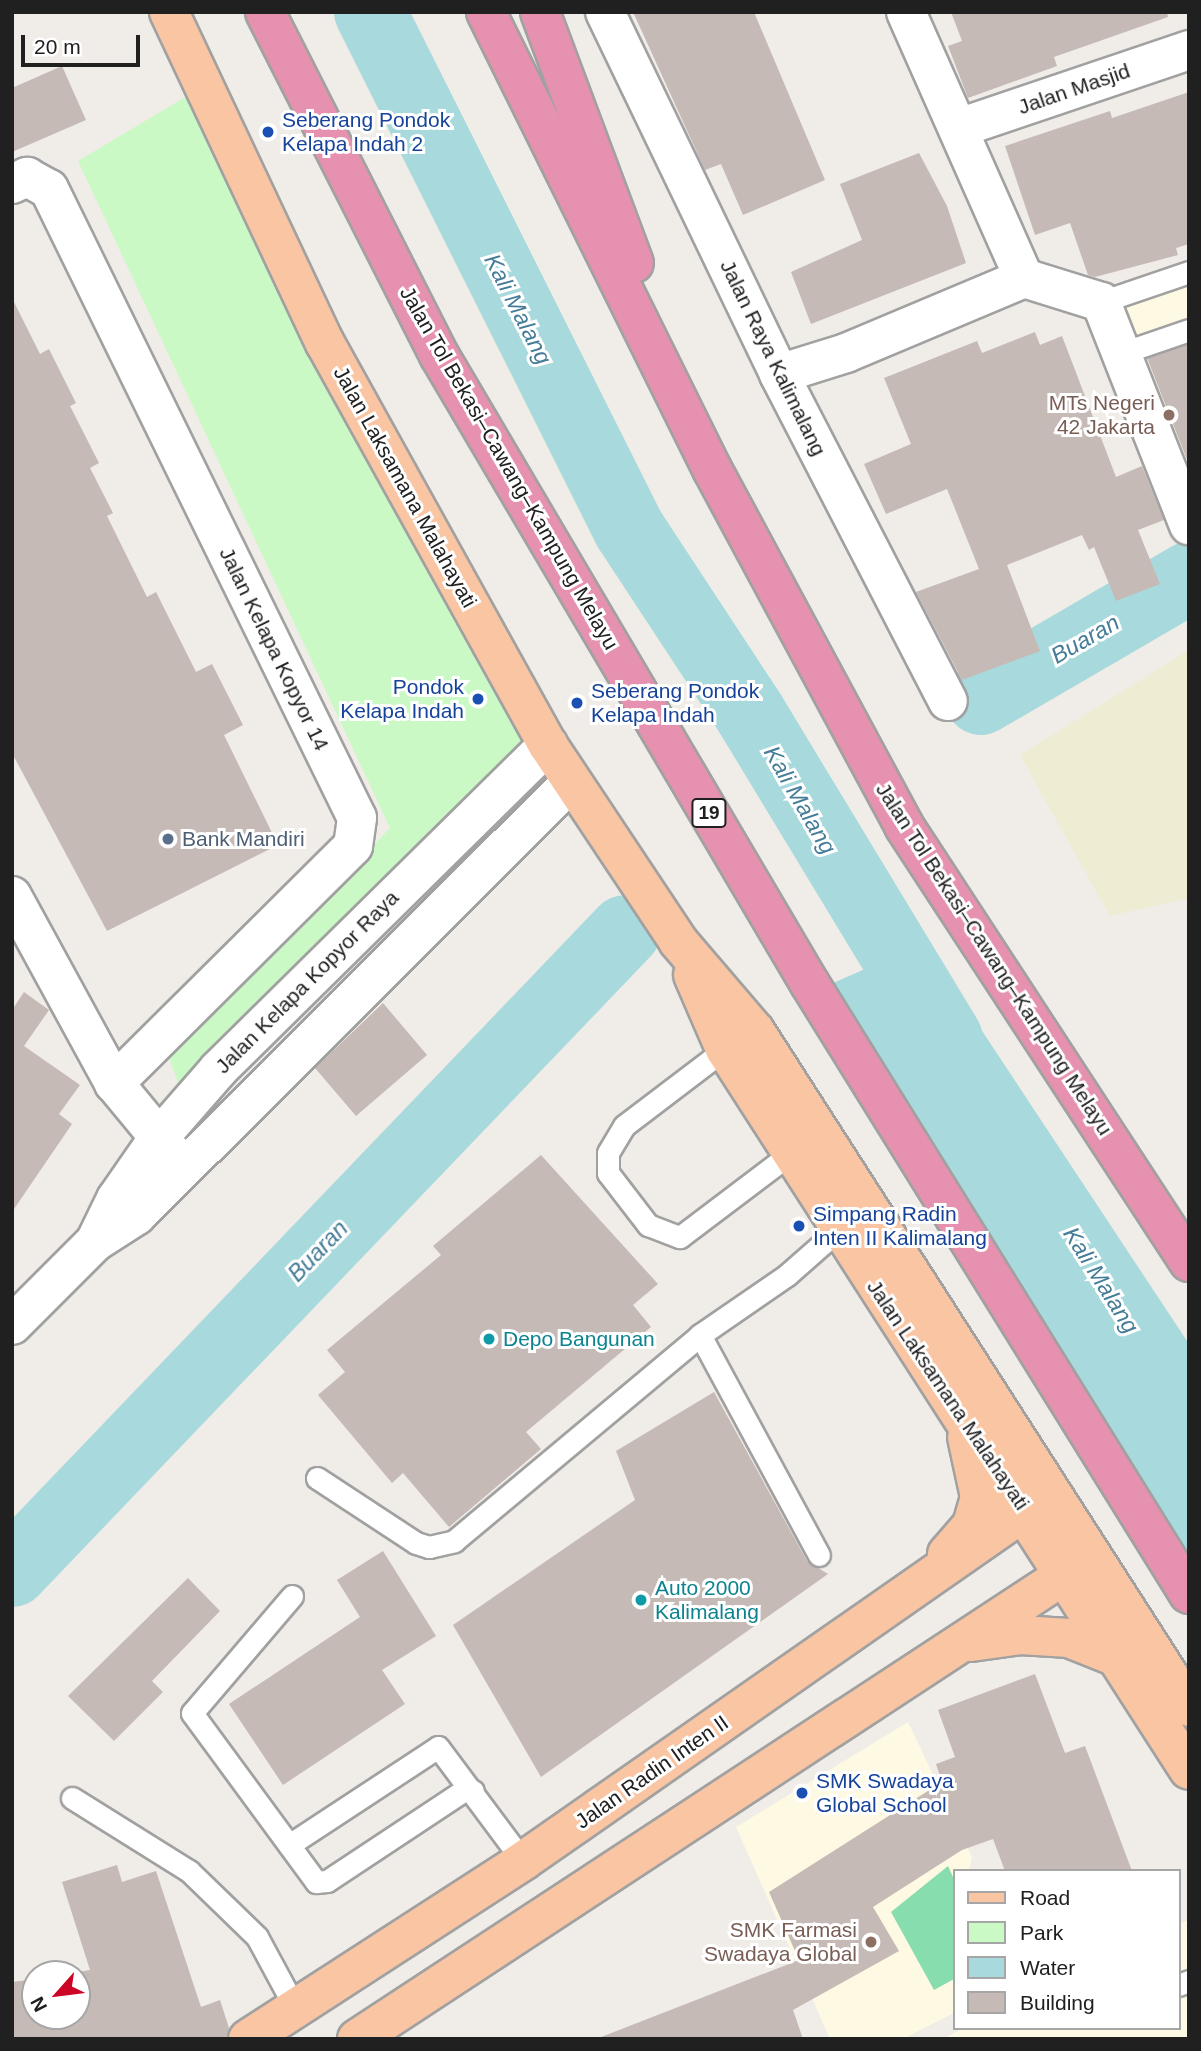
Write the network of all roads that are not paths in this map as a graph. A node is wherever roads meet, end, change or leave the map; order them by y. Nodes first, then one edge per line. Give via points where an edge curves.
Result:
1 (169, 12) edge
2 (265, 12) edge
3 (486, 12) edge
4 (540, 12) edge
5 (605, 12) edge
6 (906, 12) edge
7 (1189, 50) edge
8 (959, 128) junction
9 (12, 184) edge
10 (1189, 272) edge
11 (1024, 278) junction
12 (1101, 302) junction
13 (1189, 330) edge
14 (1122, 353) junction
15 (779, 374) junction
16 (712, 468) junction
17 (1189, 525) edge
18 (948, 701) dead end
19 (548, 745) junction
20 (571, 782) junction
21 (12, 896) edge
22 (678, 941) junction
23 (724, 1049) junction
24 (114, 1083) junction
25 (157, 1140) junction
26 (791, 1153) junction
27 (185, 1166) junction
28 (838, 1230) junction
29 (95, 1242) junction
30 (1189, 1262) edge
31 (12, 1325) edge
32 (700, 1335) junction
33 (962, 1417) junction
34 (317, 1478) dead end
35 (1037, 1502) junction
36 (819, 1555) dead end
37 (1078, 1566) junction
38 (920, 1585) junction
39 (1189, 1594) edge
40 (292, 1596) dead end
41 (959, 1644) junction
42 (1119, 1658) junction
43 (1189, 1707) edge
44 (1189, 1770) edge
45 (473, 1791) junction
46 (72, 1798) dead end
47 (289, 1845) junction
48 (523, 1861) junction
49 (296, 2009) junction
50 (248, 2039) edge
51 (357, 2039) edge

1 - 19 main road, Jalan Laksamana Malahayati via 325,343
2 - 39 highway, Jalan Tol Bekasi–Cawang–Kampung Melayu / 19 via 439,355 810,984
3 - 16 highway, Jalan Tol Bekasi–Cawang–Kampung Melayu
4 - 16 highway
5 - 15 street, Jalan Raya Kalimalang
6 - 8 street
7 - 8 street, Jalan Masjid
8 - 11 street
9 - 24 street, Jalan Kelapa Kopyor 14 via 27,177 49,189 357,818 353,846
10 - 12 lane
11 - 12 street
11 - 15 street via 846,352
12 - 14 street
13 - 14 lane
14 - 17 street
15 - 18 street, Jalan Raya Kalimalang
16 - 30 highway, Jalan Tol Bekasi–Cawang–Kampung Melayu via 904,826
19 - 20 main road, Jalan Laksamana Malahayati
19 - 25 street, Jalan Kelapa Kopyor Raya via 219,1069
20 - 22 main road, Jalan Laksamana Malahayati
20 - 27 street, Jalan Kelapa Kopyor Raya
21 - 24 street
22 - 23 main road, Jalan Laksamana Malahayati
22 - 35 main road, Jalan Laksamana Malahayati via 755,1031
23 - 26 main road, Jalan Laksamana Malahayati
23 - 26 lane via 624,1126 608,1153 608,1173 649,1224 680,1237
24 - 25 street
25 - 27 street
25 - 29 street, Jalan Kelapa Kopyor Raya via 116,1199
26 - 28 main road, Jalan Laksamana Malahayati
27 - 29 street, Jalan Kelapa Kopyor Raya via 136,1215
28 - 32 lane via 787,1275
28 - 33 main road, Jalan Laksamana Malahayati
29 - 31 street, Jalan Kelapa Kopyor Raya
32 - 34 lane via 467,1533 443,1545 416,1543
32 - 36 lane
33 - 35 main road, Jalan Laksamana Malahayati
33 - 38 main road via 979,1497 972,1525
35 - 37 main road, Jalan Laksamana Malahayati
35 - 38 main road, Jalan Radin Inten II
37 - 41 main road
37 - 42 main road, Jalan Laksamana Malahayati
37 - 43 main road, Jalan Laksamana Malahayati
38 - 48 main road, Jalan Radin Inten II
40 - 47 lane via 192,1713
41 - 42 main road via 1020,1634 1069,1638
41 - 51 main road
42 - 44 main road, Jalan Laksamana Malahayati
45 - 47 lane via 463,1791 321,1883
45 - 47 lane via 438,1747
45 - 48 lane
46 - 49 lane via 189,1871 257,1937
48 - 49 main road, Jalan Radin Inten II
49 - 50 main road, Jalan Radin Inten II

